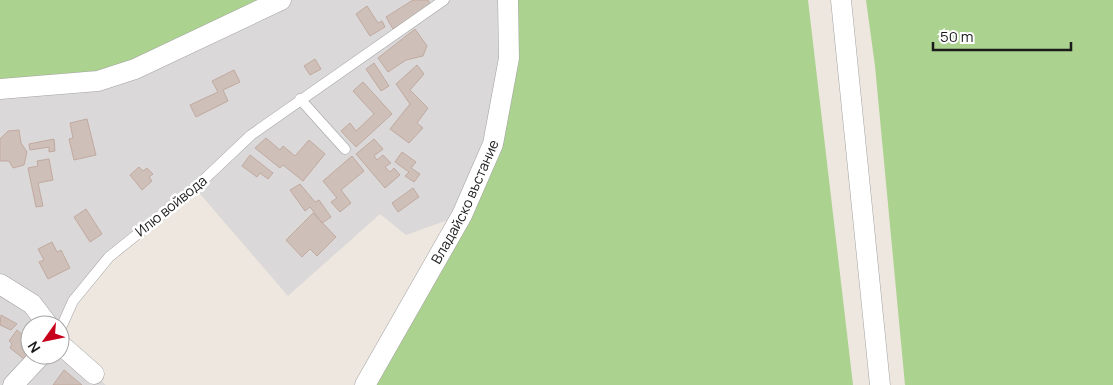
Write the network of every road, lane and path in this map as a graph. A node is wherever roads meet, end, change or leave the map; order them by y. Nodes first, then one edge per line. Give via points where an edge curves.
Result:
1 (281, 0) edge
2 (444, 0) edge
3 (508, 0) edge
4 (842, 0) edge
5 (0, 89) edge
6 (300, 98) junction
7 (345, 149) dead end
8 (0, 284) edge
9 (42, 315) edge
10 (67, 315) edge
11 (70, 353) edge
12 (32, 365) edge
13 (94, 374) dead end
14 (13, 385) edge
15 (365, 385) edge
16 (880, 385) edge

1 - 5 street via 135,69 98,81
2 - 6 lane, Илю войвода
3 - 15 street, Владайско въстание via 509,58 493,144 462,215
4 - 16 street
6 - 7 lane
6 - 10 lane, Илю войвода via 251,135 195,188 109,257 73,301
8 - 9 street via 32,304
11 - 13 street
12 - 14 street

